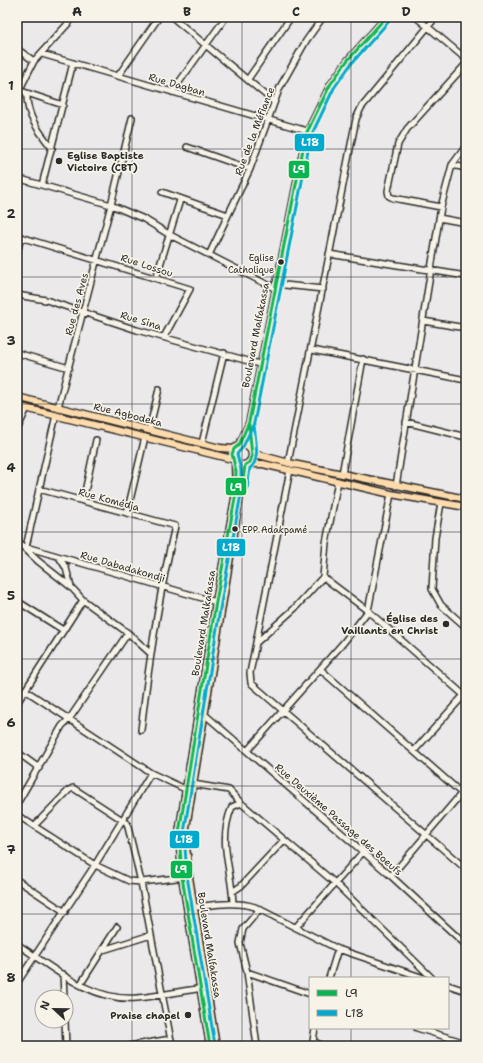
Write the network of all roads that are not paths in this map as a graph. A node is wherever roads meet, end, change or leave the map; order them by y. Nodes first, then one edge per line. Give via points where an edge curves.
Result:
1 (20, 17) edge
2 (74, 17) edge
3 (159, 17) edge
4 (172, 17) edge
5 (226, 17) edge
6 (291, 17) edge
7 (324, 17) edge
8 (386, 17) edge
9 (416, 17) edge
10 (436, 17) edge
11 (17, 21) edge
12 (427, 27) junction
13 (206, 45) junction
14 (17, 49) edge
15 (42, 54) junction
16 (466, 59) edge
17 (34, 61) junction
18 (73, 63) junction
19 (466, 64) edge
20 (118, 76) junction
21 (248, 80) junction
22 (172, 92) junction
23 (18, 93) edge
24 (27, 94) junction
25 (273, 101) junction
26 (62, 105) junction
27 (132, 118) dead end
28 (268, 120) junction
29 (307, 131) junction
30 (466, 146) edge
31 (52, 148) junction
32 (187, 148) dead end
33 (452, 165) junction
34 (466, 168) edge
35 (250, 169) junction
36 (17, 178) edge
37 (42, 185) junction
38 (162, 192) dead end
39 (180, 200) junction
40 (111, 205) junction
41 (441, 207) junction
42 (228, 215) junction
43 (439, 218) junction
44 (466, 223) edge
45 (170, 235) junction
46 (19, 236) edge
47 (17, 253) edge
48 (328, 254) junction
49 (209, 255) junction
50 (97, 259) junction
51 (432, 271) junction
52 (466, 276) edge
53 (156, 278) junction
54 (274, 286) junction
55 (323, 289) junction
56 (17, 295) edge
57 (83, 311) junction
58 (423, 321) junction
59 (466, 328) edge
60 (164, 337) junction
61 (312, 350) junction
62 (17, 353) edge
63 (224, 353) junction
64 (363, 359) junction
65 (259, 364) junction
66 (69, 368) junction
67 (414, 369) junction
68 (466, 380) edge
69 (159, 389) dead end
70 (17, 397) edge
71 (17, 406) edge
72 (58, 407) junction
73 (27, 408) junction
74 (56, 415) junction
75 (249, 422) junction
76 (406, 422) junction
77 (17, 430) edge
78 (149, 430) junction
79 (146, 437) junction
80 (466, 437) edge
81 (96, 440) dead end
82 (202, 443) junction
83 (237, 447) junction
84 (250, 449) junction
85 (234, 460) junction
86 (288, 463) junction
87 (246, 464) junction
88 (290, 470) junction
89 (342, 474) junction
90 (338, 481) junction
91 (396, 486) junction
92 (39, 489) junction
93 (239, 493) junction
94 (391, 494) junction
95 (466, 499) edge
96 (83, 501) junction
97 (441, 503) junction
98 (466, 507) edge
99 (127, 513) junction
100 (17, 541) edge
101 (26, 547) junction
102 (59, 557) junction
103 (322, 577) junction
104 (161, 586) junction
105 (71, 587) junction
106 (83, 600) junction
107 (17, 601) edge
108 (216, 602) junction
109 (368, 611) junction
110 (466, 627) edge
111 (63, 630) junction
112 (128, 633) junction
113 (257, 642) junction
114 (150, 653) junction
115 (320, 668) junction
116 (25, 690) junction
117 (465, 696) edge
118 (17, 703) edge
119 (283, 710) junction
120 (202, 711) junction
121 (70, 718) junction
122 (141, 730) dead end
123 (247, 751) junction
124 (414, 751) junction
125 (17, 752) edge
126 (39, 768) junction
127 (151, 773) junction
128 (193, 784) junction
129 (466, 788) edge
130 (185, 789) junction
131 (464, 795) edge
132 (241, 803) junction
133 (17, 804) edge
134 (17, 815) edge
135 (123, 819) junction
136 (34, 826) junction
137 (427, 835) junction
138 (284, 840) junction
139 (363, 852) junction
140 (95, 865) junction
141 (466, 869) edge
142 (391, 876) junction
143 (186, 877) junction
144 (17, 880) edge
145 (141, 882) junction
146 (335, 883) junction
147 (232, 892) junction
148 (233, 904) junction
149 (194, 907) junction
150 (260, 909) junction
151 (65, 912) junction
152 (117, 927) dead end
153 (296, 928) junction
154 (151, 935) junction
155 (17, 944) edge
156 (466, 945) edge
157 (338, 949) junction
158 (103, 950) junction
159 (36, 956) junction
160 (247, 972) junction
161 (62, 974) junction
162 (329, 977) edge
163 (421, 977) edge
164 (431, 977) edge
165 (17, 983) edge
166 (80, 985) junction
167 (449, 985) edge
168 (203, 988) junction
169 (63, 989) edge
170 (466, 991) edge
171 (163, 994) junction
172 (309, 994) edge
173 (65, 1029) edge
174 (316, 1029) edge
175 (420, 1029) edge
176 (171, 1039) junction
177 (466, 1043) edge
178 (66, 1046) edge
179 (129, 1046) edge
180 (172, 1046) edge
181 (210, 1046) edge
182 (216, 1046) edge
183 (257, 1046) edge
184 (323, 1046) edge

1 - 11 street
2 - 15 street
3 - 20 street
4 - 13 street
5 - 13 street
6 - 21 street
7 - 25 street, Rue de la Méfiance via 306,41
8 - 29 street, Boulevard Malfakassa via 347,60 330,85
9 - 12 street
10 - 12 street
12 - 16 street
12 - 48 street via 361,108 356,119
13 - 21 street
13 - 22 street
14 - 17 street
15 - 17 street
15 - 18 street, Rue Dagban
17 - 23 street
18 - 20 street, Rue Dagban
18 - 26 street
19 - 41 street via 407,128 398,144 388,191 389,196 393,198
20 - 22 street, Rue Dagban
21 - 25 street
22 - 28 street, Rue Dagban
23 - 24 street
24 - 26 street
24 - 31 street via 28,111
25 - 28 street, Rue de la Méfiance
26 - 31 street
27 - 40 street, Rue des Aves
28 - 29 street, Rue Dagban
28 - 35 street, Rue de la Méfiance
29 - 54 street, Boulevard Malfakassa
30 - 33 street
31 - 37 street
32 - 35 street
33 - 34 street
33 - 41 street
35 - 42 street, Rue de la Méfiance
36 - 37 street
37 - 40 street
38 - 39 street
39 - 42 street
39 - 45 street
40 - 45 street via 144,219
40 - 50 street, Rue des Aves
41 - 43 street
42 - 49 street, Rue de la Méfiance
43 - 44 street
43 - 51 street
45 - 49 street
45 - 53 street
46 - 47 street
46 - 50 street, Rue Lossou
48 - 51 street
48 - 55 street
49 - 54 street
50 - 53 street, Rue Lossou
50 - 57 street, Rue des Aves
51 - 52 street
51 - 58 street
53 - 60 street, Rue Lossou via 190,290
54 - 55 street
54 - 65 street, Boulevard Malfakassa
55 - 61 street
56 - 57 street, Rue Sina
57 - 60 street, Rue Sina
57 - 66 street, Rue des Aves
58 - 59 street
58 - 67 street
60 - 63 street, Rue Sina
61 - 64 street
61 - 86 street
62 - 66 street
63 - 65 street, Rue Sina
63 - 82 street
64 - 67 street
64 - 89 street
65 - 75 street, Boulevard Malfakassa
66 - 72 street, Rue des Aves
67 - 68 street
67 - 76 street
69 - 78 street
70 - 72 main road, Rue Agbodeka
71 - 73 main road, Rue Agbodeka
72 - 74 main road
72 - 78 main road, Rue Agbodeka
73 - 74 main road, Rue Agbodeka
73 - 77 street
74 - 79 main road, Rue Agbodeka
74 - 92 street
75 - 83 street
75 - 84 street
76 - 80 street
76 - 91 street
78 - 82 main road, Rue Agbodeka
79 - 85 main road, Rue Agbodeka
79 - 99 street
81 - 96 street
82 - 83 main road, Rue Agbodeka
83 - 84 main road via 245,445
83 - 85 main road
84 - 86 main road via 259,455
84 - 87 main road via 252,459
85 - 87 main road via 240,465
85 - 93 main road
86 - 89 main road
87 - 88 main road via 263,464
87 - 93 main road
88 - 90 main road
88 - 113 street
89 - 91 main road
90 - 94 main road
90 - 103 street
91 - 95 main road
92 - 96 street, Rue Komédja
92 - 101 street
93 - 108 main road, Boulevard Malkafassa
93 - 120 main road, Boulevard Malfakassa
94 - 97 main road
94 - 109 street
96 - 99 street, Rue Komédja
97 - 98 main road
97 - 110 street via 435,538 432,589 441,605
99 - 104 street, Rue Komédja via 175,526
100 - 101 street
101 - 102 street, Rue Dabadakondji
101 - 105 street via 38,561
102 - 104 street, Rue Dabadakondji
102 - 105 street via 66,568
103 - 109 street
103 - 113 street via 286,617
104 - 108 street, Rue Dabadakondji
104 - 114 street
105 - 106 street
106 - 111 street
106 - 112 street
107 - 111 street
108 - 120 main road, Boulevard Malkafassa
109 - 115 street
109 - 117 street
111 - 116 street
112 - 114 street
112 - 121 street
113 - 119 street via 250,673 251,683
114 - 122 street
115 - 119 street
115 - 124 street
116 - 118 street
116 - 121 street
117 - 124 street
119 - 123 street
119 - 137 street
120 - 123 street, Rue Deuxième Passage des Boeufs
120 - 128 main road, Boulevard Malfakassa
120 - 130 main road, Boulevard Malfakassa
121 - 126 street via 58,732
121 - 127 street
123 - 139 street, Rue Deuxième Passage des Boeufs
124 - 131 street
125 - 126 street
126 - 133 street
127 - 130 street
127 - 135 street
128 - 132 street via 229,790
128 - 143 main road, Boulevard Malfakassa via 185,834
129 - 131 street
130 - 143 main road, Boulevard Malfakassa via 178,838
131 - 137 street
132 - 138 street
132 - 147 street via 232,807 227,821 224,851
134 - 136 street
135 - 136 street via 73,788
135 - 140 street
135 - 145 street via 128,826
136 - 140 street
137 - 141 street
137 - 142 street
138 - 146 street
138 - 147 street via 241,886
139 - 142 street, Rue Deuxième Passage des Boeufs
139 - 146 street
140 - 145 street via 129,881
140 - 151 street
142 - 156 street, Rue Deuxième Passage des Boeufs
143 - 145 street
143 - 149 main road, Boulevard Malfakassa
143 - 168 main road, Boulevard Malfakassa
144 - 151 street
145 - 154 street
146 - 153 street
146 - 164 street
147 - 148 street
148 - 149 street
148 - 150 street via 245,904
149 - 168 main road, Boulevard Malfakassa
150 - 153 street
150 - 160 street via 243,929 241,936 240,943
151 - 159 street
152 - 158 street
153 - 157 street
154 - 158 street
154 - 171 street
155 - 159 street
157 - 162 street
157 - 163 street
158 - 166 street
159 - 161 street
159 - 165 street
160 - 172 street
160 - 183 street
161 - 166 street
161 - 169 street
166 - 171 street via 96,992 126,998
167 - 170 street
168 - 171 street
168 - 181 main road, Boulevard Malfakassa
168 - 182 main road, Boulevard Malfakassa
171 - 176 street
173 - 178 street
174 - 184 street via 313,1040
175 - 177 street
176 - 179 street
176 - 180 street

